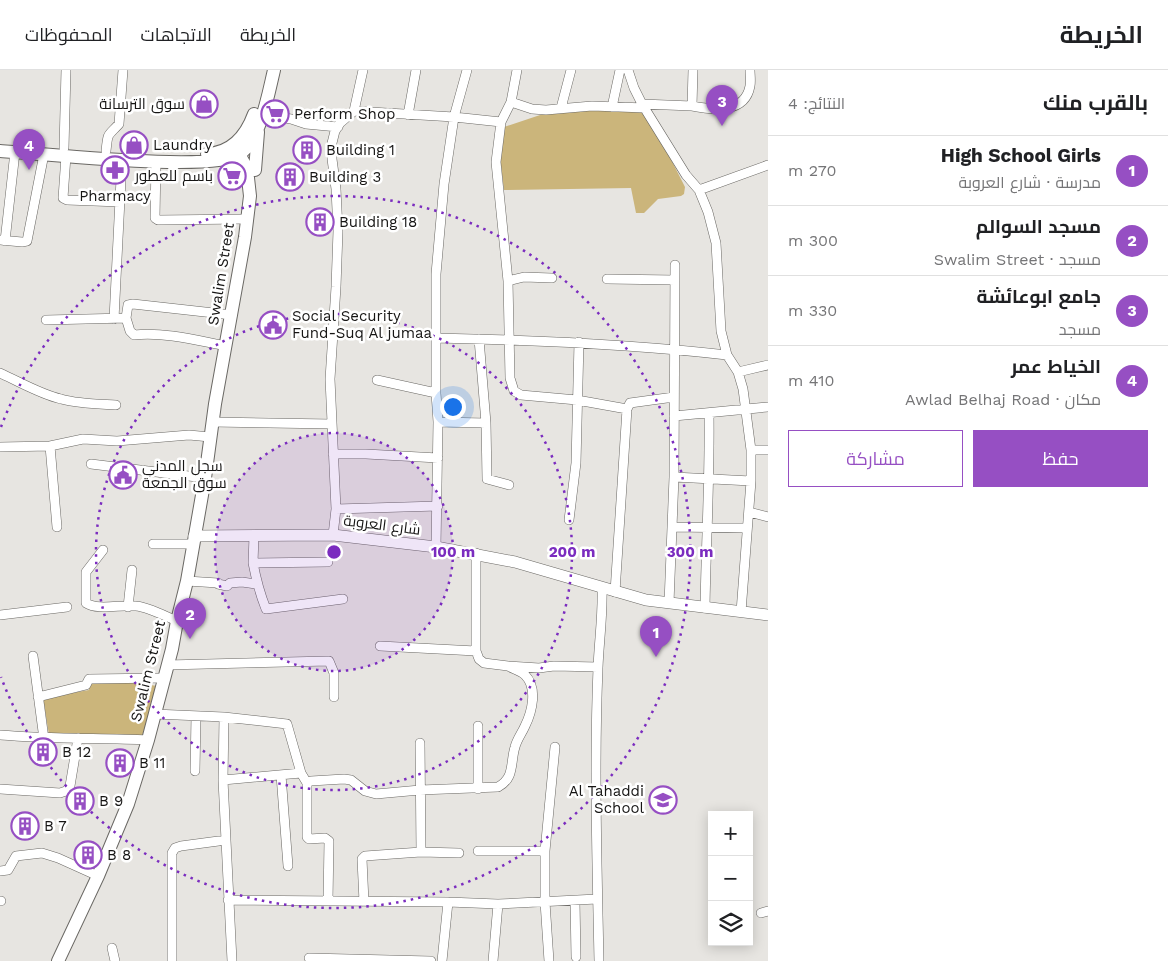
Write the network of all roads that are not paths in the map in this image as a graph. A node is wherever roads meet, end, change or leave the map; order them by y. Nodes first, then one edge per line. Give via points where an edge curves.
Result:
1 (66, 70) edge
2 (123, 70) edge
3 (265, 70) edge
4 (274, 70) edge
5 (363, 70) edge
6 (416, 70) edge
7 (467, 70) edge
8 (517, 70) edge
9 (571, 70) edge
10 (620, 70) edge
11 (628, 70) edge
12 (694, 70) edge
13 (750, 70) edge
14 (511, 102) junction
15 (644, 106) junction
16 (692, 106) junction
17 (612, 107) junction
18 (561, 108) junction
19 (354, 111) junction
20 (408, 115) junction
21 (454, 117) junction
22 (260, 118) junction
23 (501, 122) junction
24 (338, 127) junction
25 (0, 143) edge
26 (240, 147) junction
27 (0, 151) edge
28 (106, 151) junction
29 (15, 152) junction
30 (65, 152) junction
31 (44, 154) junction
32 (122, 159) junction
33 (164, 159) junction
34 (215, 161) junction
35 (768, 165) edge
36 (251, 174) junction
37 (699, 190) junction
38 (120, 202) junction
39 (247, 219) junction
40 (3, 241) edge
41 (675, 265) dead end
42 (552, 278) dead end
43 (607, 279) dead end
44 (675, 280) junction
45 (508, 281) junction
46 (232, 315) junction
47 (126, 318) junction
48 (114, 319) junction
49 (46, 320) dead end
50 (436, 338) junction
51 (479, 339) junction
52 (509, 340) junction
53 (579, 342) junction
54 (226, 346) junction
55 (675, 349) junction
56 (727, 355) junction
57 (768, 365) edge
58 (738, 372) junction
59 (0, 373) edge
60 (377, 380) dead end
61 (436, 392) junction
62 (674, 397) junction
63 (577, 400) junction
64 (116, 405) dead end
65 (768, 407) edge
66 (746, 408) junction
67 (627, 409) junction
68 (709, 413) junction
69 (674, 416) junction
70 (213, 422) junction
71 (438, 422) junction
72 (486, 422) junction
73 (332, 424) junction
74 (210, 437) junction
75 (50, 446) junction
76 (0, 448) edge
77 (751, 450) junction
78 (768, 450) edge
79 (333, 454) junction
80 (438, 458) junction
81 (91, 464) dead end
82 (674, 477) junction
83 (205, 478) junction
84 (710, 478) junction
85 (751, 481) junction
86 (509, 485) dead end
87 (438, 506) junction
88 (336, 508) junction
89 (749, 512) junction
90 (768, 517) edge
91 (569, 520) dead end
92 (707, 526) junction
93 (672, 527) junction
94 (57, 528) dead end
95 (746, 528) junction
96 (333, 534) junction
97 (254, 536) junction
98 (194, 540) junction
99 (153, 544) dead end
100 (436, 546) junction
101 (103, 550) dead end
102 (476, 553) junction
103 (328, 562) dead end
104 (253, 563) junction
105 (132, 570) dead end
106 (187, 580) junction
107 (256, 584) junction
108 (602, 588) junction
109 (615, 592) junction
110 (343, 599) dead end
111 (669, 603) junction
112 (67, 607) dead end
113 (128, 607) junction
114 (705, 608) junction
115 (741, 612) junction
116 (0, 615) edge
117 (767, 615) edge
118 (176, 620) junction
119 (380, 646) dead end
120 (476, 651) junction
121 (33, 656) dead end
122 (167, 665) junction
123 (508, 666) junction
124 (598, 667) junction
125 (164, 678) junction
126 (38, 697) junction
127 (334, 697) dead end
128 (154, 714) junction
129 (196, 716) junction
130 (224, 717) junction
131 (478, 726) dead end
132 (0, 735) edge
133 (78, 738) junction
134 (44, 739) junction
135 (148, 740) junction
136 (420, 743) dead end
137 (555, 747) dead end
138 (195, 771) dead end
139 (301, 773) junction
140 (281, 775) junction
141 (223, 780) junction
142 (307, 783) junction
143 (478, 788) junction
144 (0, 789) edge
145 (420, 790) junction
146 (226, 840) junction
147 (478, 851) dead end
148 (545, 851) junction
149 (421, 852) junction
150 (459, 853) dead end
151 (288, 866) dead end
152 (0, 871) edge
153 (98, 876) junction
154 (597, 899) junction
155 (228, 900) junction
156 (328, 901) junction
157 (575, 901) junction
158 (364, 902) junction
159 (448, 902) junction
160 (545, 902) junction
161 (498, 904) junction
162 (112, 948) dead end
163 (576, 957) dead end
164 (309, 958) dead end
165 (58, 961) edge
166 (115, 961) edge
167 (172, 961) edge
168 (232, 961) edge
169 (431, 961) edge
170 (442, 961) edge
171 (493, 961) edge
172 (549, 961) edge
173 (599, 961) edge

1 - 30 street
2 - 28 street via 119,124 108,135
3 - 26 main road
4 - 22 main road
5 - 19 street
6 - 20 street
7 - 21 street
8 - 14 street
9 - 18 street
10 - 17 street
11 - 15 street
12 - 16 street
13 - 16 street via 750,87 739,105 724,110
14 - 18 street via 532,110
14 - 23 street
15 - 16 street
15 - 17 street
15 - 37 street via 686,175
17 - 18 street
19 - 20 street
19 - 24 street
20 - 21 street
21 - 23 street
21 - 50 street via 437,255
22 - 24 street via 291,119
22 - 26 main road via 255,134
22 - 36 main road
23 - 45 street via 496,162
24 - 73 street via 332,143 338,231 330,378
25 - 30 main road
26 - 33 main road via 214,154
26 - 34 main road via 233,158
26 - 36 main road, Swalim Street
27 - 29 main road
28 - 30 main road
28 - 33 main road
29 - 31 main road
29 - 40 street
30 - 31 main road
30 - 32 main road
30 - 38 street via 63,198
31 - 40 street via 27,241
32 - 33 main road
32 - 38 street
33 - 34 main road
33 - 39 street via 155,218
34 - 36 main road
35 - 37 street
36 - 39 main road, Swalim Street
37 - 56 street via 716,243 719,314
38 - 48 street
39 - 46 main road, Swalim Street
41 - 44 street
42 - 45 street via 524,277
43 - 44 street
44 - 55 street
45 - 52 street
46 - 47 street via 133,304 128,305
46 - 54 main road, Swalim Street
47 - 48 street
47 - 54 street via 134,335 178,336
48 - 49 street
50 - 51 street
50 - 61 street
51 - 52 street
51 - 72 street
52 - 53 street
52 - 63 street via 510,378 514,391 521,395
53 - 55 street
53 - 63 street
54 - 70 main road, Swalim Street
55 - 56 street
55 - 62 street
56 - 58 street
57 - 58 street
58 - 66 street
59 - 64 street via 60,399
60 - 61 street
61 - 71 street
62 - 67 street via 630,403
62 - 69 street
63 - 67 street
63 - 91 street via 576,463
65 - 66 street
66 - 68 street
66 - 77 street
67 - 109 street
68 - 69 street
68 - 84 street
69 - 82 street
70 - 73 street
70 - 74 main road, Swalim Street
71 - 72 street
71 - 80 street
72 - 86 street via 487,479
73 - 79 street
74 - 75 street via 189,435 117,441 82,439
74 - 83 main road, Swalim Street
75 - 76 street
75 - 94 street
77 - 78 street
77 - 85 street
79 - 80 street
79 - 88 street
80 - 87 street
81 - 83 street
82 - 84 street
82 - 93 street
83 - 98 main road, Swalim Street
84 - 85 street
84 - 92 street
85 - 89 street
87 - 88 street
87 - 100 street
88 - 96 street
89 - 90 street
89 - 95 street
92 - 93 street
92 - 95 street
92 - 114 street
93 - 111 street
95 - 115 street
96 - 97 street, شارع العروبة
96 - 100 street, شارع العروبة
97 - 98 street, شارع العروبة
97 - 104 street
98 - 99 street
98 - 106 main road, Swalim Street
100 - 102 street, شارع العروبة
101 - 113 street via 86,572 86,603
102 - 108 street, شارع العروبة
102 - 120 street
103 - 104 street
104 - 107 street
105 - 113 street
106 - 107 street via 218,582 227,586 230,582
106 - 118 main road, Swalim Street
107 - 110 street via 267,610
108 - 109 street, شارع العروبة
108 - 124 street
109 - 111 street, شارع العروبة
111 - 114 street, شارع العروبة
112 - 116 street
113 - 118 street via 136,606
114 - 115 street, شارع العروبة
115 - 117 street, شارع العروبة
118 - 122 main road, Swalim Street
119 - 120 street
120 - 123 street via 484,663
121 - 126 street
122 - 125 main road, Swalim Street
122 - 127 street via 329,661 334,673
123 - 124 street
123 - 143 street via 528,680 532,712 515,746 510,777 498,787
124 - 154 street
125 - 126 street via 89,679 86,685
125 - 128 main road, Swalim Street
126 - 134 street
128 - 129 street
128 - 135 main road, Swalim Street
129 - 130 street
129 - 138 street
130 - 139 street via 287,724
130 - 141 street
131 - 143 street
132 - 134 street
133 - 134 street
133 - 135 street
133 - 144 street via 70,786 66,791
135 - 153 main road, Swalim Street via 128,804
136 - 145 street
137 - 148 street
139 - 140 street
139 - 142 street
140 - 141 street
140 - 151 street
141 - 146 street
142 - 145 street via 351,780 365,791 376,794
142 - 156 street via 307,837 330,841
143 - 145 street
145 - 149 street
146 - 155 street
146 - 167 street via 181,846 172,853
147 - 148 street
148 - 160 street
149 - 150 street
149 - 158 street via 365,856 362,859
152 - 153 street via 8,870 19,854 42,853
153 - 165 main road, Swalim Street
154 - 157 street
154 - 173 street
155 - 156 street
155 - 168 street
156 - 158 street
157 - 160 street
157 - 163 street
158 - 159 street
159 - 161 street
159 - 170 street
160 - 161 street
160 - 172 street
161 - 171 street
162 - 166 street
164 - 169 street

